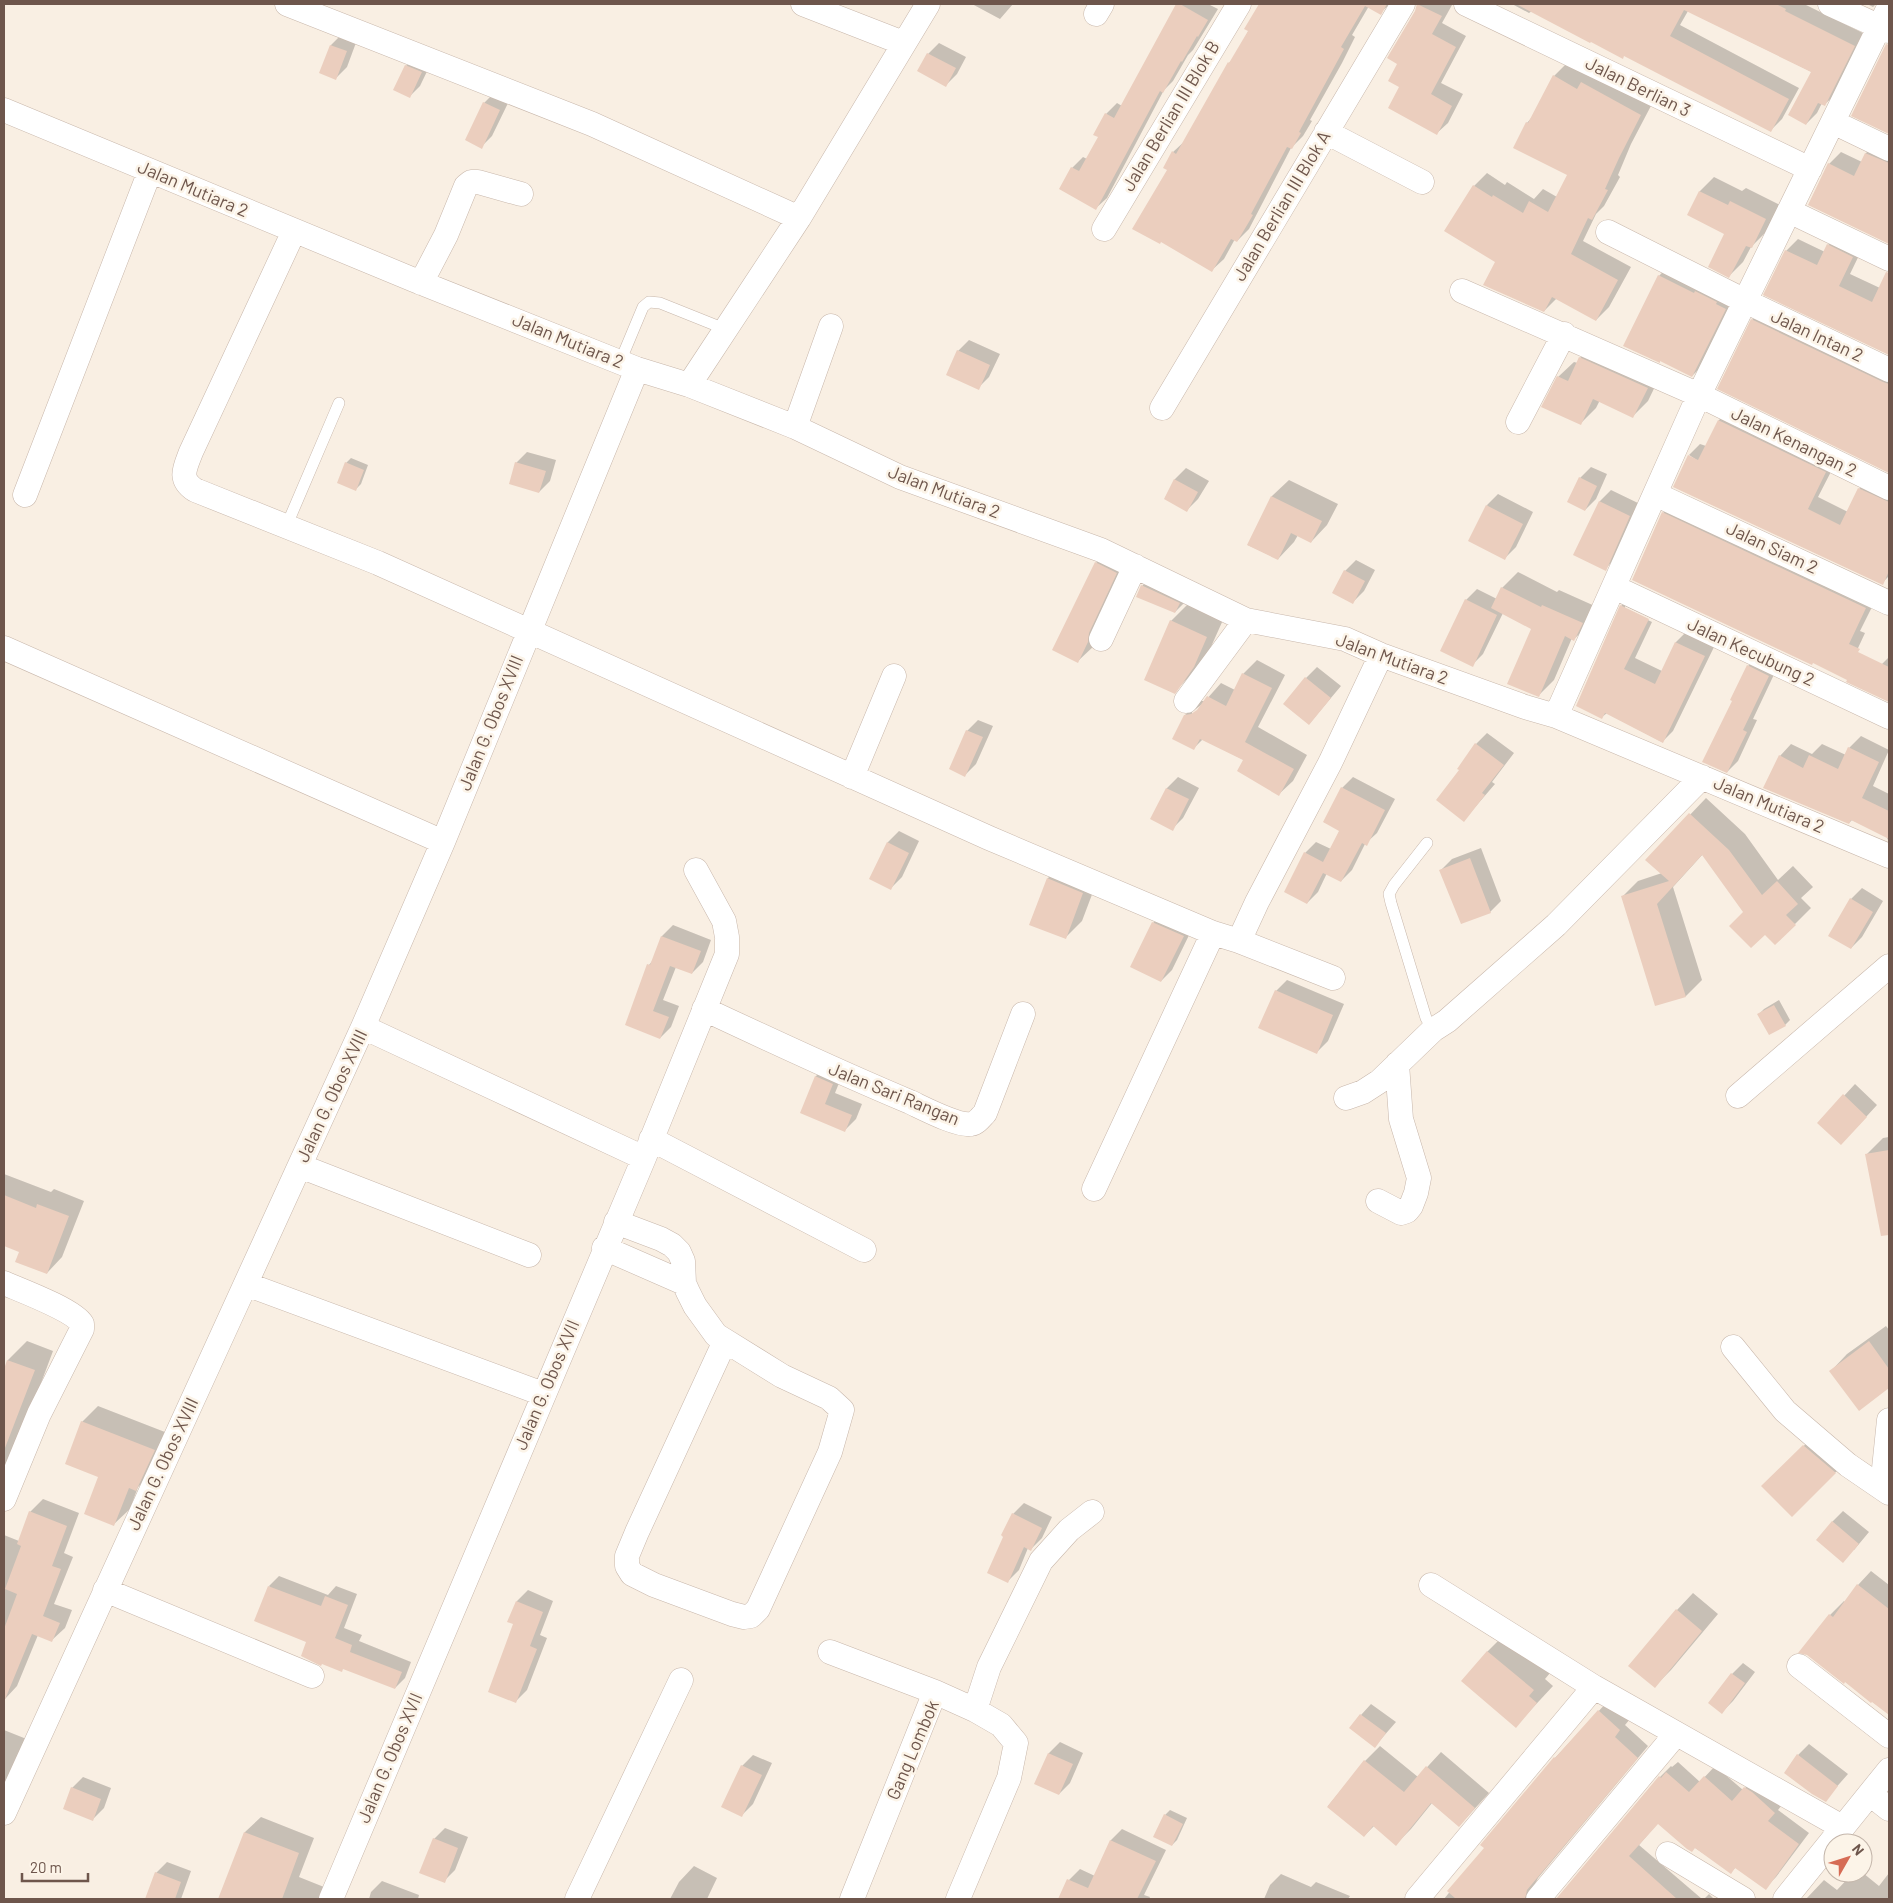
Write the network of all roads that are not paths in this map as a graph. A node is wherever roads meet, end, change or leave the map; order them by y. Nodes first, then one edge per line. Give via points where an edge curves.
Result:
1 (287, 4) edge
2 (803, 4) edge
3 (928, 4) edge
4 (1239, 4) edge
5 (1403, 4) edge
6 (1466, 4) edge
7 (1830, 4) edge
8 (1886, 21) edge
9 (904, 43) junction
10 (4, 110) edge
11 (1833, 122) junction
12 (1326, 132) junction
13 (1889, 149) edge
14 (1810, 169) junction
15 (150, 171) junction
16 (1422, 182) dead end
17 (521, 194) dead end
18 (1789, 212) junction
19 (799, 218) junction
20 (1104, 229) dead end
21 (294, 231) junction
22 (1608, 232) dead end
23 (1889, 259) edge
24 (421, 283) junction
25 (1462, 290) dead end
26 (1745, 301) junction
27 (831, 326) dead end
28 (725, 328) junction
29 (1564, 334) junction
30 (628, 365) junction
31 (1889, 370) edge
32 (689, 385) junction
33 (1699, 396) junction
34 (339, 403) dead end
35 (1162, 408) dead end
36 (1518, 422) dead end
37 (795, 427) junction
38 (1889, 488) edge
39 (1655, 494) junction
40 (25, 495) dead end
41 (286, 527) junction
42 (1135, 566) junction
43 (1614, 587) junction
44 (1889, 603) edge
45 (1246, 620) junction
46 (529, 632) junction
47 (1101, 639) dead end
48 (4, 648) edge
49 (1381, 655) junction
50 (894, 676) dead end
51 (1186, 701) dead end
52 (1556, 716) junction
53 (1889, 717) edge
54 (852, 777) junction
55 (1702, 777) junction
56 (443, 842) junction
57 (1427, 843) dead end
58 (1889, 856) edge
59 (696, 870) dead end
60 (1213, 933) junction
61 (1239, 941) junction
62 (1889, 966) edge
63 (1333, 978) dead end
64 (704, 1009) junction
65 (1023, 1014) dead end
66 (363, 1027) junction
67 (1433, 1030) junction
68 (1397, 1064) junction
69 (1738, 1096) dead end
70 (1346, 1098) dead end
71 (647, 1148) junction
72 (300, 1166) junction
73 (1094, 1189) dead end
74 (1378, 1201) dead end
75 (616, 1222) junction
76 (604, 1248) junction
77 (864, 1250) dead end
78 (529, 1255) dead end
79 (4, 1283) edge
80 (684, 1283) junction
81 (246, 1284) junction
82 (725, 1341) junction
83 (1733, 1347) dead end
84 (544, 1394) junction
85 (1889, 1420) edge
86 (1886, 1490) edge
87 (4, 1499) edge
88 (1092, 1512) dead end
89 (1431, 1585) dead end
90 (105, 1590) junction
91 (830, 1652) dead end
92 (1799, 1666) dead end
93 (312, 1676) dead end
94 (681, 1680) dead end
95 (1594, 1687) junction
96 (935, 1692) junction
97 (975, 1710) junction
98 (1676, 1734) junction
99 (1889, 1736) edge
100 (1889, 1770) edge
101 (1870, 1794) junction
102 (1889, 1809) edge
103 (4, 1813) edge
104 (1842, 1827) junction
105 (1668, 1854) dead end
106 (961, 1894) edge
107 (331, 1899) edge
108 (577, 1899) edge
109 (852, 1899) edge
110 (1417, 1899) edge
111 (1538, 1899) edge
112 (1743, 1899) edge
113 (1785, 1899) edge

1 - 19 street via 592,124
2 - 9 street
3 - 9 street
4 - 20 street, Jalan Berlian III Blok B
5 - 12 street, Jalan Berlian III Blok A
6 - 14 street, Jalan Berlian 3
7 - 8 street
8 - 11 street
9 - 19 street
10 - 15 street, Jalan Mutiara 2
11 - 13 street
11 - 14 street
12 - 16 street
12 - 35 street, Jalan Berlian III Blok A
14 - 18 street
15 - 21 street, Jalan Mutiara 2
15 - 40 street
17 - 24 street via 478,182 466,186
18 - 23 street
18 - 26 street
19 - 28 street
21 - 24 street, Jalan Mutiara 2
21 - 41 street via 191,452 184,479 186,485 195,490
22 - 26 street, Jalan Intan 2
24 - 30 street, Jalan Mutiara 2
25 - 29 street, Jalan Kenangan 2
26 - 31 street, Jalan Intan 2
26 - 33 street
27 - 37 street
28 - 30 lane via 660,303 649,302 643,307
28 - 32 street
29 - 33 street, Jalan Kenangan 2
29 - 36 street
30 - 32 street, Jalan Mutiara 2
30 - 46 street, Jalan G. Obos XVIII
32 - 37 street, Jalan Mutiara 2
33 - 38 street, Jalan Kenangan 2
33 - 39 street
34 - 41 lane
37 - 42 street, Jalan Mutiara 2 via 900,477 1101,550
39 - 43 street
39 - 44 street, Jalan Siam 2
41 - 46 street via 378,563
42 - 45 street, Jalan Mutiara 2
42 - 47 street
43 - 52 street
43 - 53 street, Jalan Kecubung 2
45 - 49 street, Jalan Mutiara 2 via 1345,639
45 - 51 street
46 - 54 street
46 - 56 street, Jalan G. Obos XVIII
48 - 56 street
49 - 52 street, Jalan Mutiara 2
49 - 61 street via 1330,764
50 - 54 street
52 - 55 street, Jalan Mutiara 2
54 - 60 street
55 - 58 street, Jalan Mutiara 2
55 - 67 street via 1556,925
56 - 66 street, Jalan G. Obos XVIII
57 - 67 lane via 1389,894 1426,1018
59 - 64 street, Jalan G. Obos XVII via 724,921 727,938 727,954
60 - 61 street
60 - 73 street
61 - 63 street
62 - 69 street
64 - 65 street, Jalan Sari Rangan via 854,1079 964,1124 972,1124 985,1113
64 - 71 street, Jalan G. Obos XVII
66 - 71 street
66 - 72 street, Jalan G. Obos XVIII
67 - 68 street
68 - 70 street via 1372,1087
68 - 74 street via 1401,1119 1419,1178 1411,1206 1404,1213
71 - 75 street, Jalan G. Obos XVII
71 - 77 street
72 - 78 street
72 - 81 street, Jalan G. Obos XVIII
75 - 76 street, Jalan G. Obos XVII
75 - 80 street via 672,1245 683,1261
76 - 80 street
76 - 84 street, Jalan G. Obos XVII
79 - 87 street via 78,1318 82,1324
80 - 82 street via 716,1335
81 - 84 street
81 - 90 street, Jalan G. Obos XVIII
82 - 82 street via 637,1532 628,1556 628,1566 632,1574 654,1585 744,1617 751,1616 758,1608 830,1452 842,1410 830,1398 782,1376
83 - 86 street via 1785,1411 1848,1465
84 - 107 street, Jalan G. Obos XVII
85 - 86 street
88 - 97 street via 1069,1530 1041,1561 989,1667
89 - 95 street
90 - 93 street
90 - 103 street, Jalan G. Obos XVIII
91 - 96 street
92 - 99 street
94 - 108 street
95 - 98 street
95 - 110 street
96 - 97 street, Gang Lombok
96 - 109 street, Gang Lombok
97 - 106 street, Gang Lombok via 1001,1725 1016,1743 1009,1778
98 - 104 street
98 - 111 street
100 - 101 street
101 - 102 street
101 - 104 street
104 - 113 street
105 - 112 street

